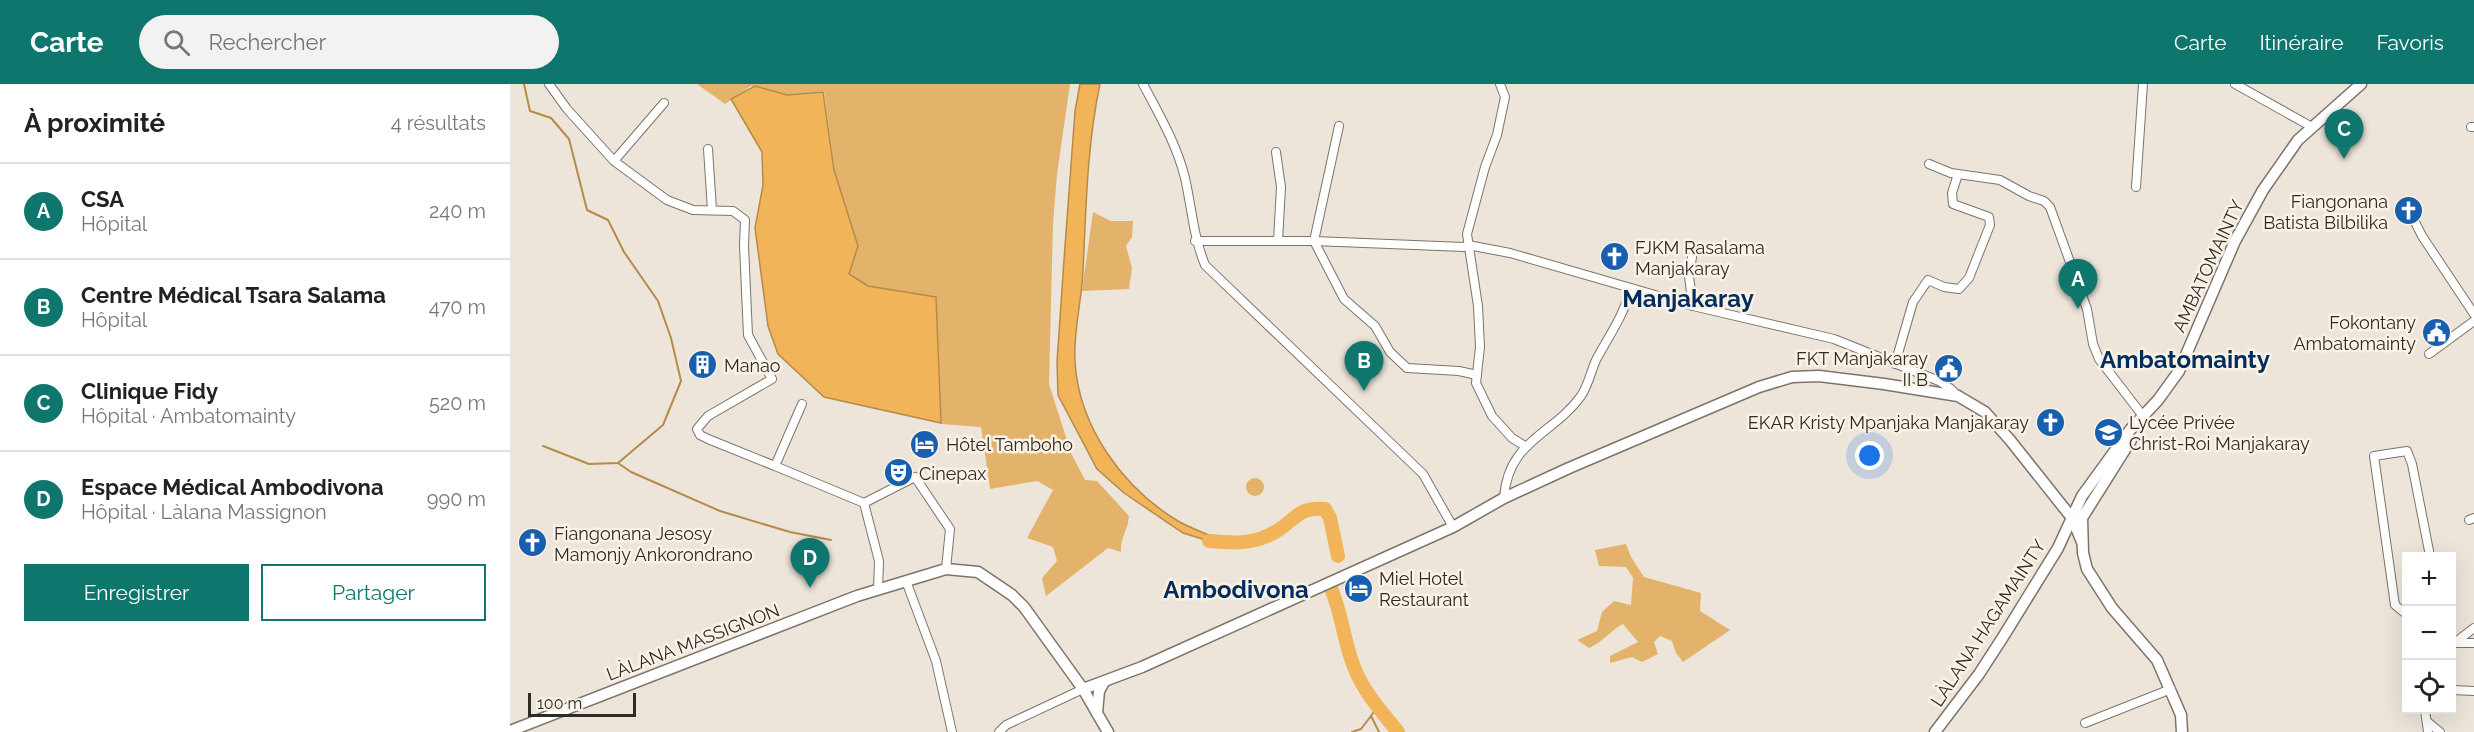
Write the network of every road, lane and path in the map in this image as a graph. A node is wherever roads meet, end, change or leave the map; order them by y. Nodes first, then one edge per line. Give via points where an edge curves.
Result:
1 (549, 84) edge
2 (1143, 84) edge
3 (1500, 84) edge
4 (2143, 84) edge
5 (2235, 84) edge
6 (2361, 84) edge
7 (664, 103) dead end
8 (1339, 126) dead end
9 (2312, 127) junction
10 (708, 149) dead end
11 (1276, 152) dead end
12 (614, 161) junction
13 (1929, 164) dead end
14 (1958, 174) junction
15 (2136, 187) dead end
16 (712, 210) junction
17 (2415, 222) dead end
18 (1196, 241) junction
19 (1278, 241) junction
20 (1314, 241) junction
21 (1468, 245) junction
22 (1692, 257) dead end
23 (1631, 288) junction
24 (1693, 306) junction
25 (2474, 313) edge
26 (2474, 321) edge
27 (2429, 354) dead end
28 (1895, 364) junction
29 (1477, 375) junction
30 (1958, 396) junction
31 (802, 404) dead end
32 (2143, 416) junction
33 (1525, 446) junction
34 (775, 466) junction
35 (2053, 492) junction
36 (1504, 498) junction
37 (2085, 501) junction
38 (864, 503) junction
39 (2074, 515) junction
40 (1452, 524) junction
41 (2067, 532) junction
42 (2082, 542) junction
43 (2058, 548) junction
44 (2429, 552) edge
45 (2084, 553) junction
46 (946, 569) junction
47 (906, 581) junction
48 (878, 589) junction
49 (2395, 605) junction
50 (2402, 606) edge
51 (2402, 611) edge
52 (2474, 628) edge
53 (2456, 642) edge
54 (2474, 643) edge
55 (2456, 644) edge
56 (1104, 682) junction
57 (1083, 689) junction
58 (2171, 689) junction
59 (2456, 690) edge
60 (2474, 692) edge
61 (1097, 714) junction
62 (2426, 714) edge
63 (2085, 723) dead end
64 (2429, 723) junction
65 (510, 730) edge
66 (952, 732) edge
67 (999, 732) edge
68 (1108, 732) edge
69 (1935, 732) edge
70 (2182, 732) edge
71 (2428, 732) edge
72 (2440, 732) edge

1 - 12 street
2 - 18 street via 1185,177
3 - 21 street via 1505,97 1467,234
4 - 15 street
5 - 9 street
6 - 9 main road, AMBATOMAINTY
7 - 12 street
8 - 20 street
9 - 32 main road, AMBATOMAINTY via 2298,140 2263,190 2235,241 2179,371
10 - 16 street
11 - 19 street via 1281,187
12 - 16 street via 667,200 693,210
13 - 14 street
14 - 28 street via 1953,204 1989,217 1990,225 1969,278 1959,290 1928,280 1914,302
14 - 32 street via 2000,180 2050,207 2087,309 2099,359
16 - 34 street via 732,211 746,220 748,335 772,380 708,416 697,429 708,439
17 - 25 street
18 - 19 street
18 - 40 street via 1205,265 1423,474
19 - 20 street
20 - 21 street
20 - 29 street via 1344,300 1375,326 1390,352 1407,369
21 - 23 street
21 - 29 street via 1478,306
22 - 24 street via 1689,277
23 - 24 street
23 - 33 street via 1626,308 1580,397
24 - 28 street via 1834,339
26 - 27 street
28 - 30 street via 1939,381
29 - 33 street via 1476,383 1492,416
30 - 35 main road via 1985,412
30 - 36 main road via 1830,377 1792,377 1651,432
31 - 34 street
32 - 37 main road, AMBATOMAINTY via 2136,433
33 - 36 street via 1505,478
34 - 38 street
35 - 37 main road via 2069,504
35 - 39 main road
35 - 41 main road via 2069,514
36 - 40 main road
37 - 39 main road
37 - 42 main road
38 - 46 street via 915,477 950,529
38 - 48 street via 879,561
39 - 41 main road, LÀLANA HAGAMAINTY
39 - 42 main road
40 - 56 main road
41 - 43 main road, LÀLANA HAGAMAINTY
42 - 45 main road
43 - 45 main road via 2070,540
43 - 69 main road, LÀLANA HAGAMAINTY via 1979,674
44 - 49 street via 2407,451 2374,456
45 - 58 main road via 2087,569 2112,608 2157,660
46 - 47 main road, LÀLANA MASSIGNON
46 - 57 main road, LÀLANA MASSIGNON via 978,572 1012,595
47 - 48 main road, LÀLANA MASSIGNON
47 - 66 street via 936,661
48 - 65 main road, LÀLANA MASSIGNON
49 - 50 street
49 - 51 street
52 - 53 street
54 - 55 street
56 - 57 main road
56 - 61 main road
57 - 61 main road, LÀLANA MASSIGNON
57 - 67 street via 1006,725
58 - 63 street
58 - 70 main road via 2181,715
59 - 60 street
61 - 68 main road, LÀLANA MASSIGNON
62 - 64 street
64 - 71 street
64 - 72 street

